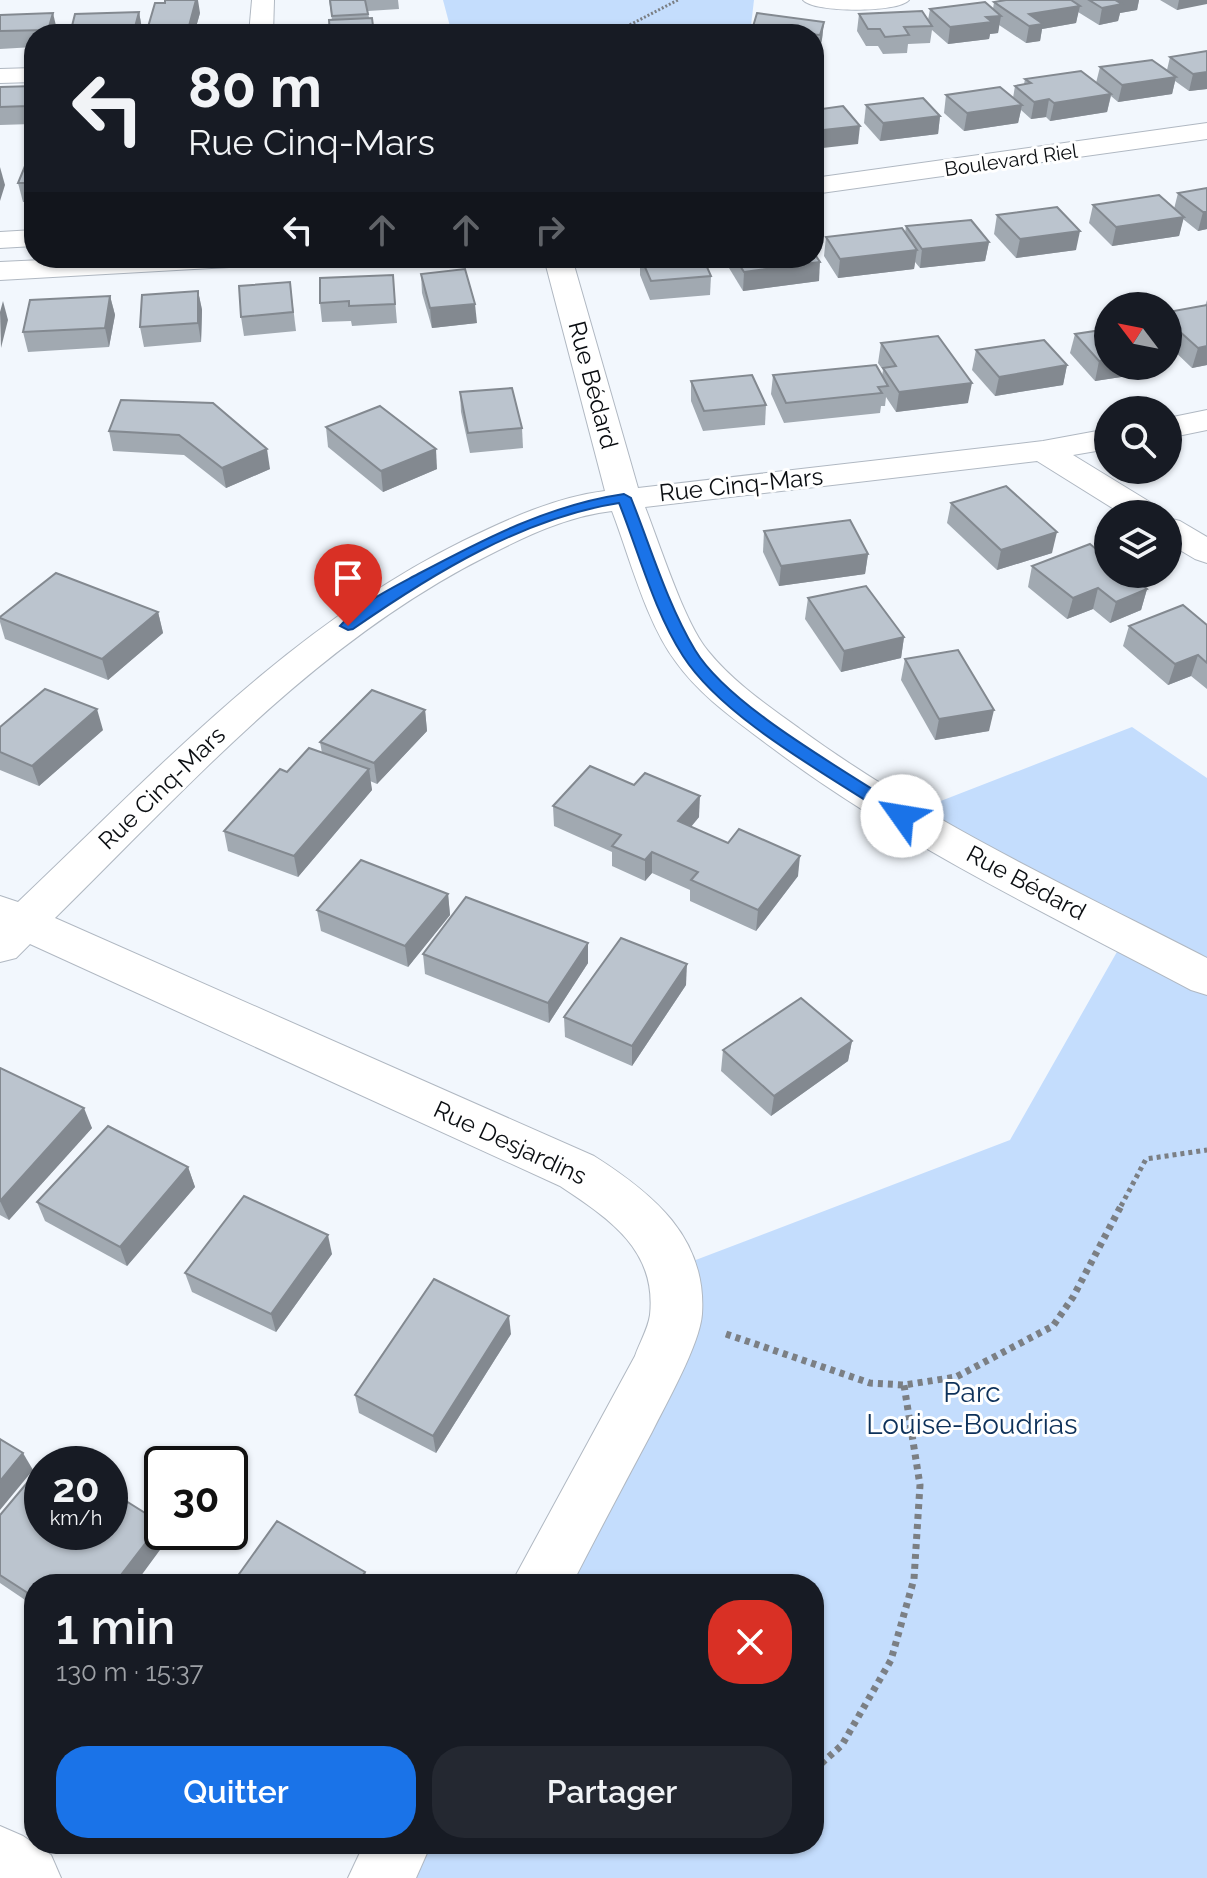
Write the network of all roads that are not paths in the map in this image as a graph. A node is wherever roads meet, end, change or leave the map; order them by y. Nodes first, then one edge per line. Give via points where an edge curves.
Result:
1 (263, 0) edge
2 (814, 0) edge
3 (898, 0) edge
4 (262, 24) edge
5 (24, 75) edge
6 (0, 76) edge
7 (1207, 131) edge
8 (824, 185) edge
9 (24, 239) edge
10 (0, 240) edge
11 (57, 268) edge
12 (561, 268) edge
13 (0, 271) edge
14 (1207, 420) edge
15 (1182, 425) edge
16 (1094, 442) edge
17 (1043, 451) junction
18 (624, 498) junction
19 (1123, 500) edge
20 (1182, 537) edge
21 (1207, 552) edge
22 (8, 927) edge
23 (1207, 978) edge
24 (545, 1574) edge
25 (394, 1854) edge
26 (0, 1859) edge
27 (28, 1878) edge
28 (381, 1878) edge

1 - 4 street
2 - 3 street
5 - 6 street
7 - 8 street, Boulevard Riel
9 - 10 street
11 - 13 street
12 - 18 street, Rue Bédard
14 - 15 street
16 - 17 street, Rue Cinq-Mars
17 - 18 street, Rue Cinq-Mars
17 - 19 street
18 - 22 street, Rue Cinq-Mars via 584,504 501,535 398,591 257,696
18 - 23 street, Rue Bédard via 678,632 690,655 725,693 818,763 902,816
20 - 21 street
22 - 24 street, Rue Desjardins via 577,1171 649,1226 672,1269 676,1316 658,1366
25 - 28 street
26 - 27 street

